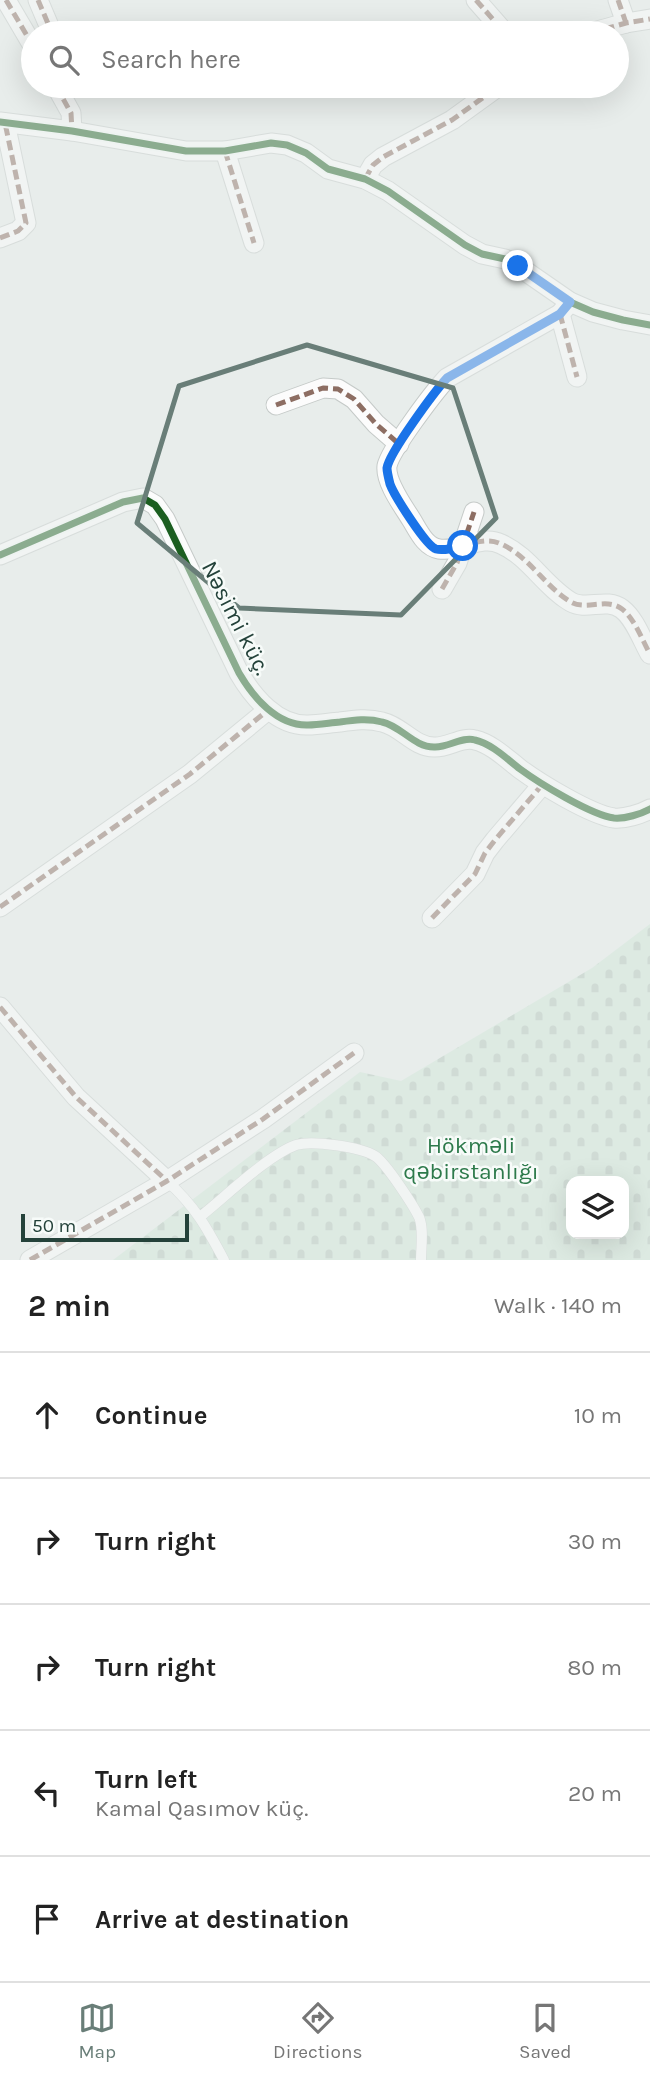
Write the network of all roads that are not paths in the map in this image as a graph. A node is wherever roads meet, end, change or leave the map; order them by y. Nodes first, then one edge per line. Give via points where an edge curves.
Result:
1 (38, 0) edge
2 (476, 0) edge
3 (618, 0) edge
4 (8, 1) edge
5 (650, 19) edge
6 (47, 21) edge
7 (494, 21) edge
8 (625, 21) edge
9 (629, 22) edge
10 (21, 24) edge
11 (63, 98) edge
12 (482, 98) edge
13 (3, 122) edge
14 (72, 131) junction
15 (225, 151) junction
16 (365, 179) junction
17 (0, 238) edge
18 (254, 243) dead end
19 (565, 308) junction
20 (650, 325) edge
21 (577, 377) dead end
22 (276, 405) dead end
23 (399, 444) junction
24 (474, 512) dead end
25 (463, 546) junction
26 (0, 555) edge
27 (442, 589) dead end
28 (650, 654) edge
29 (268, 710) junction
30 (542, 785) junction
31 (649, 812) edge
32 (0, 907) edge
33 (432, 918) dead end
34 (0, 1007) edge
35 (354, 1053) dead end
36 (167, 1181) junction
37 (201, 1216) junction
38 (30, 1260) edge
39 (224, 1260) edge
40 (421, 1260) edge

1 - 6 street
2 - 7 street
3 - 8 street
4 - 10 street
5 - 9 street
11 - 14 street via 71,113
12 - 16 street via 383,157
13 - 14 street
13 - 17 street via 26,223
14 - 15 street via 186,150
15 - 16 street via 271,143 288,145 328,169
15 - 18 street
16 - 19 street via 465,246 518,266
19 - 20 street
19 - 21 street
19 - 23 street via 447,378
22 - 23 street via 323,388 338,389
23 - 25 street via 387,466 390,484 425,542 436,549
24 - 25 street
25 - 27 street
25 - 28 street via 486,540 499,543 574,604 619,607 628,614
26 - 29 street, Nəsimi küç. via 123,502 143,498 165,519 239,673
29 - 30 street, Nəsimi küç. via 306,726 369,719 386,722 430,748 475,739
29 - 32 street via 190,774
30 - 31 street, Nəsimi küç. via 612,818
30 - 33 street via 485,853 475,874
34 - 36 street via 76,1097
35 - 36 street
36 - 37 lane
36 - 38 street
37 - 39 lane
37 - 40 lane via 296,1145 314,1142 366,1152 377,1157 391,1174 421,1219

